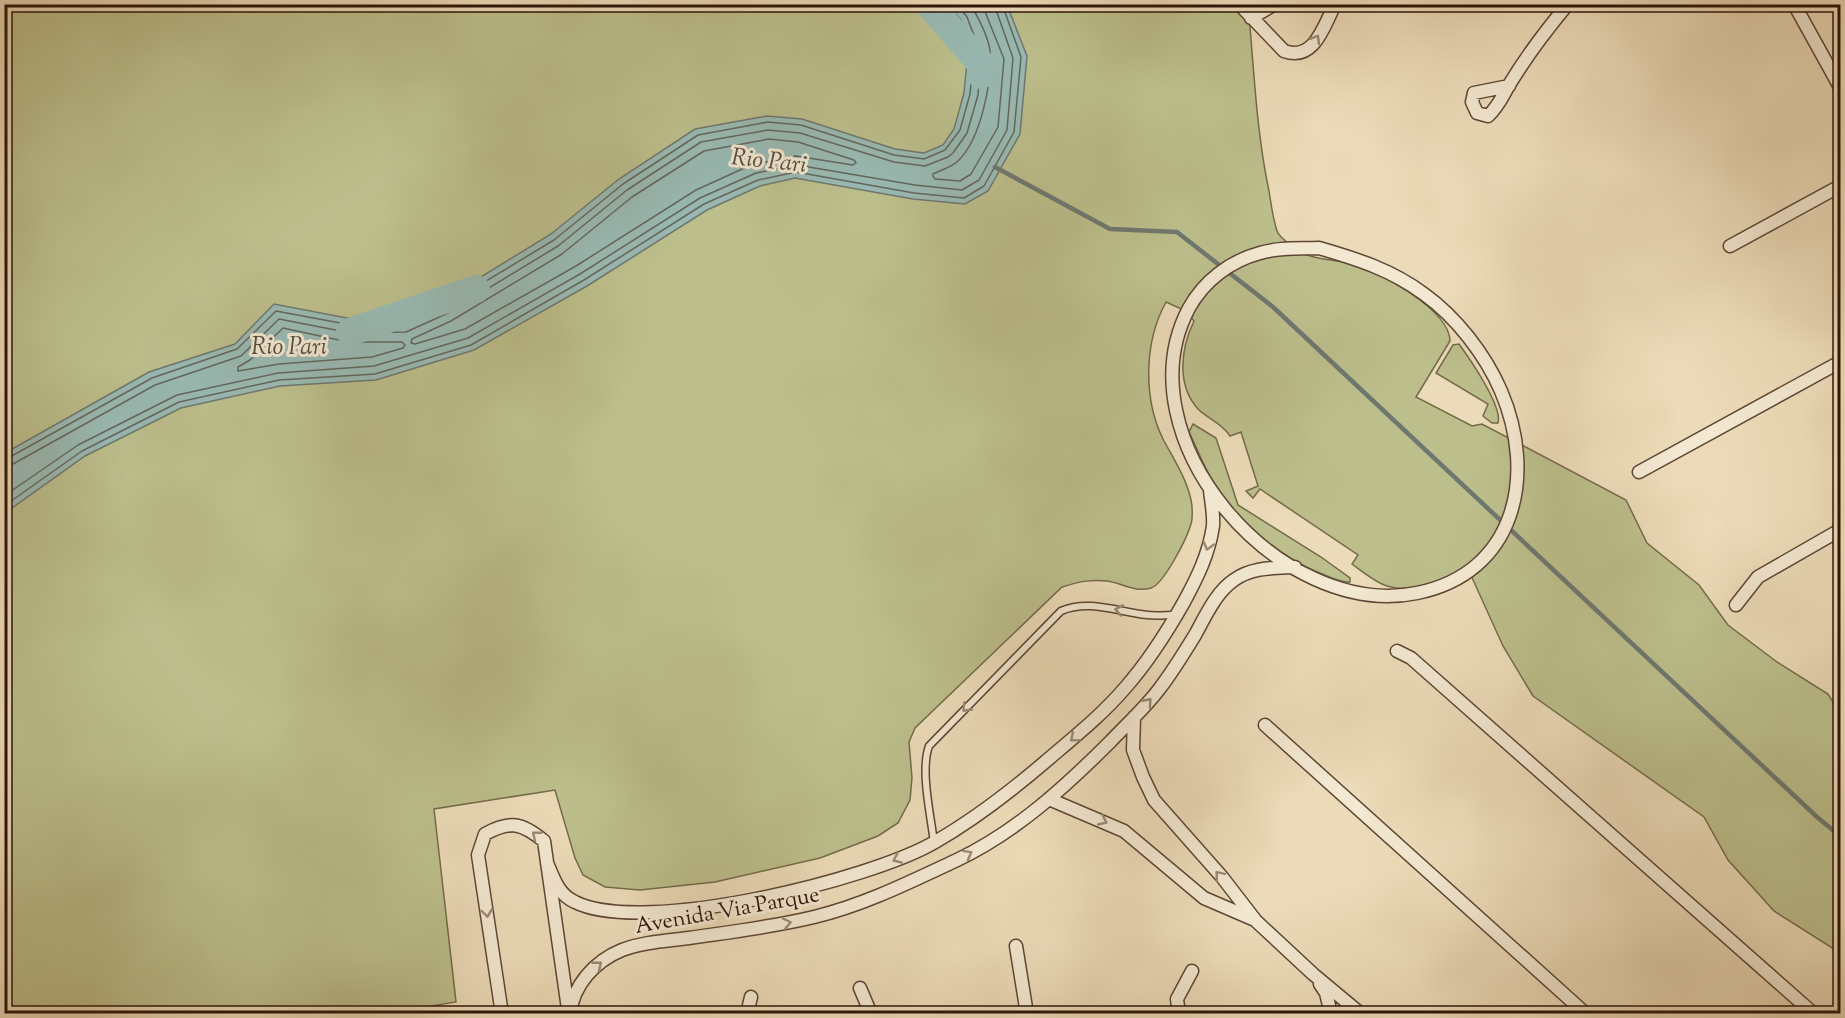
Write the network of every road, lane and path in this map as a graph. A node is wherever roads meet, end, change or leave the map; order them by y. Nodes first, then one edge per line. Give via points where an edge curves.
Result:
1 (1239, 4) edge
2 (1275, 4) edge
3 (1335, 4) edge
4 (1568, 4) edge
5 (1794, 4) edge
6 (1251, 18) junction
7 (1509, 86) dead end
8 (1840, 87) edge
9 (1840, 186) edge
10 (1730, 246) dead end
11 (1840, 362) edge
12 (1639, 472) dead end
13 (1210, 489) junction
14 (1840, 530) edge
15 (1295, 567) junction
16 (1736, 605) dead end
17 (1177, 615) junction
18 (1396, 651) dead end
19 (1134, 717) junction
20 (1265, 725) dead end
21 (1048, 799) junction
22 (934, 843) junction
23 (547, 863) junction
24 (1256, 921) junction
25 (1016, 946) dead end
26 (1192, 971) dead end
27 (1313, 974) junction
28 (860, 988) dead end
29 (751, 997) dead end
30 (502, 1014) edge
31 (569, 1014) edge
32 (747, 1014) edge
33 (871, 1014) edge
34 (1027, 1014) edge
35 (1179, 1014) edge
36 (1331, 1014) edge
37 (1361, 1014) edge
38 (1586, 1014) edge
39 (1814, 1014) edge

1 - 6 street
2 - 6 street
6 -> 3 street via 1284,51 1299,53 1312,47
4 - 7 street
5 - 8 street
9 - 10 street
11 - 12 street
13 - 15 street, Avenida Via Parque via 1222,507 1264,549
13 - 15 street, Avenida Via Parque via 1179,428 1173,375 1174,347 1182,322 1208,282 1261,252 1319,248 1386,270 1424,294 1457,325 1483,358 1501,391 1510,420 1518,475 1509,520 1495,547 1479,565 1433,590 1404,596 1349,591
13 -> 17 street, Avenida Via Parque via 1210,542 1200,573
14 - 16 street via 1758,577
19 -> 15 street, Avenida Via Parque via 1159,690 1215,600 1232,580 1262,568
17 -> 22 street, Avenida Via Parque via 1125,688 1085,728 1003,798
17 -> 22 lane via 1149,615 1088,605 1061,611 928,746 927,780
18 - 39 street via 1411,658
19 - 21 street, Avenida Via Parque
24 -> 19 street via 1154,800 1133,750
20 - 38 street
21 -> 24 street via 1124,831 1204,898
31 -> 21 street, Avenida Via Parque via 571,999 592,970 622,950 776,925 867,901 998,837
22 -> 23 street, Avenida Via Parque via 884,864 810,886 662,913 589,908 558,889
23 -> 30 street via 544,841 527,828 512,824 499,827 482,840 478,855
23 - 31 street
24 - 27 street
25 - 34 street
26 - 35 street via 1177,999
27 - 36 street via 1326,993
27 - 37 street
28 - 33 street
29 - 32 street

